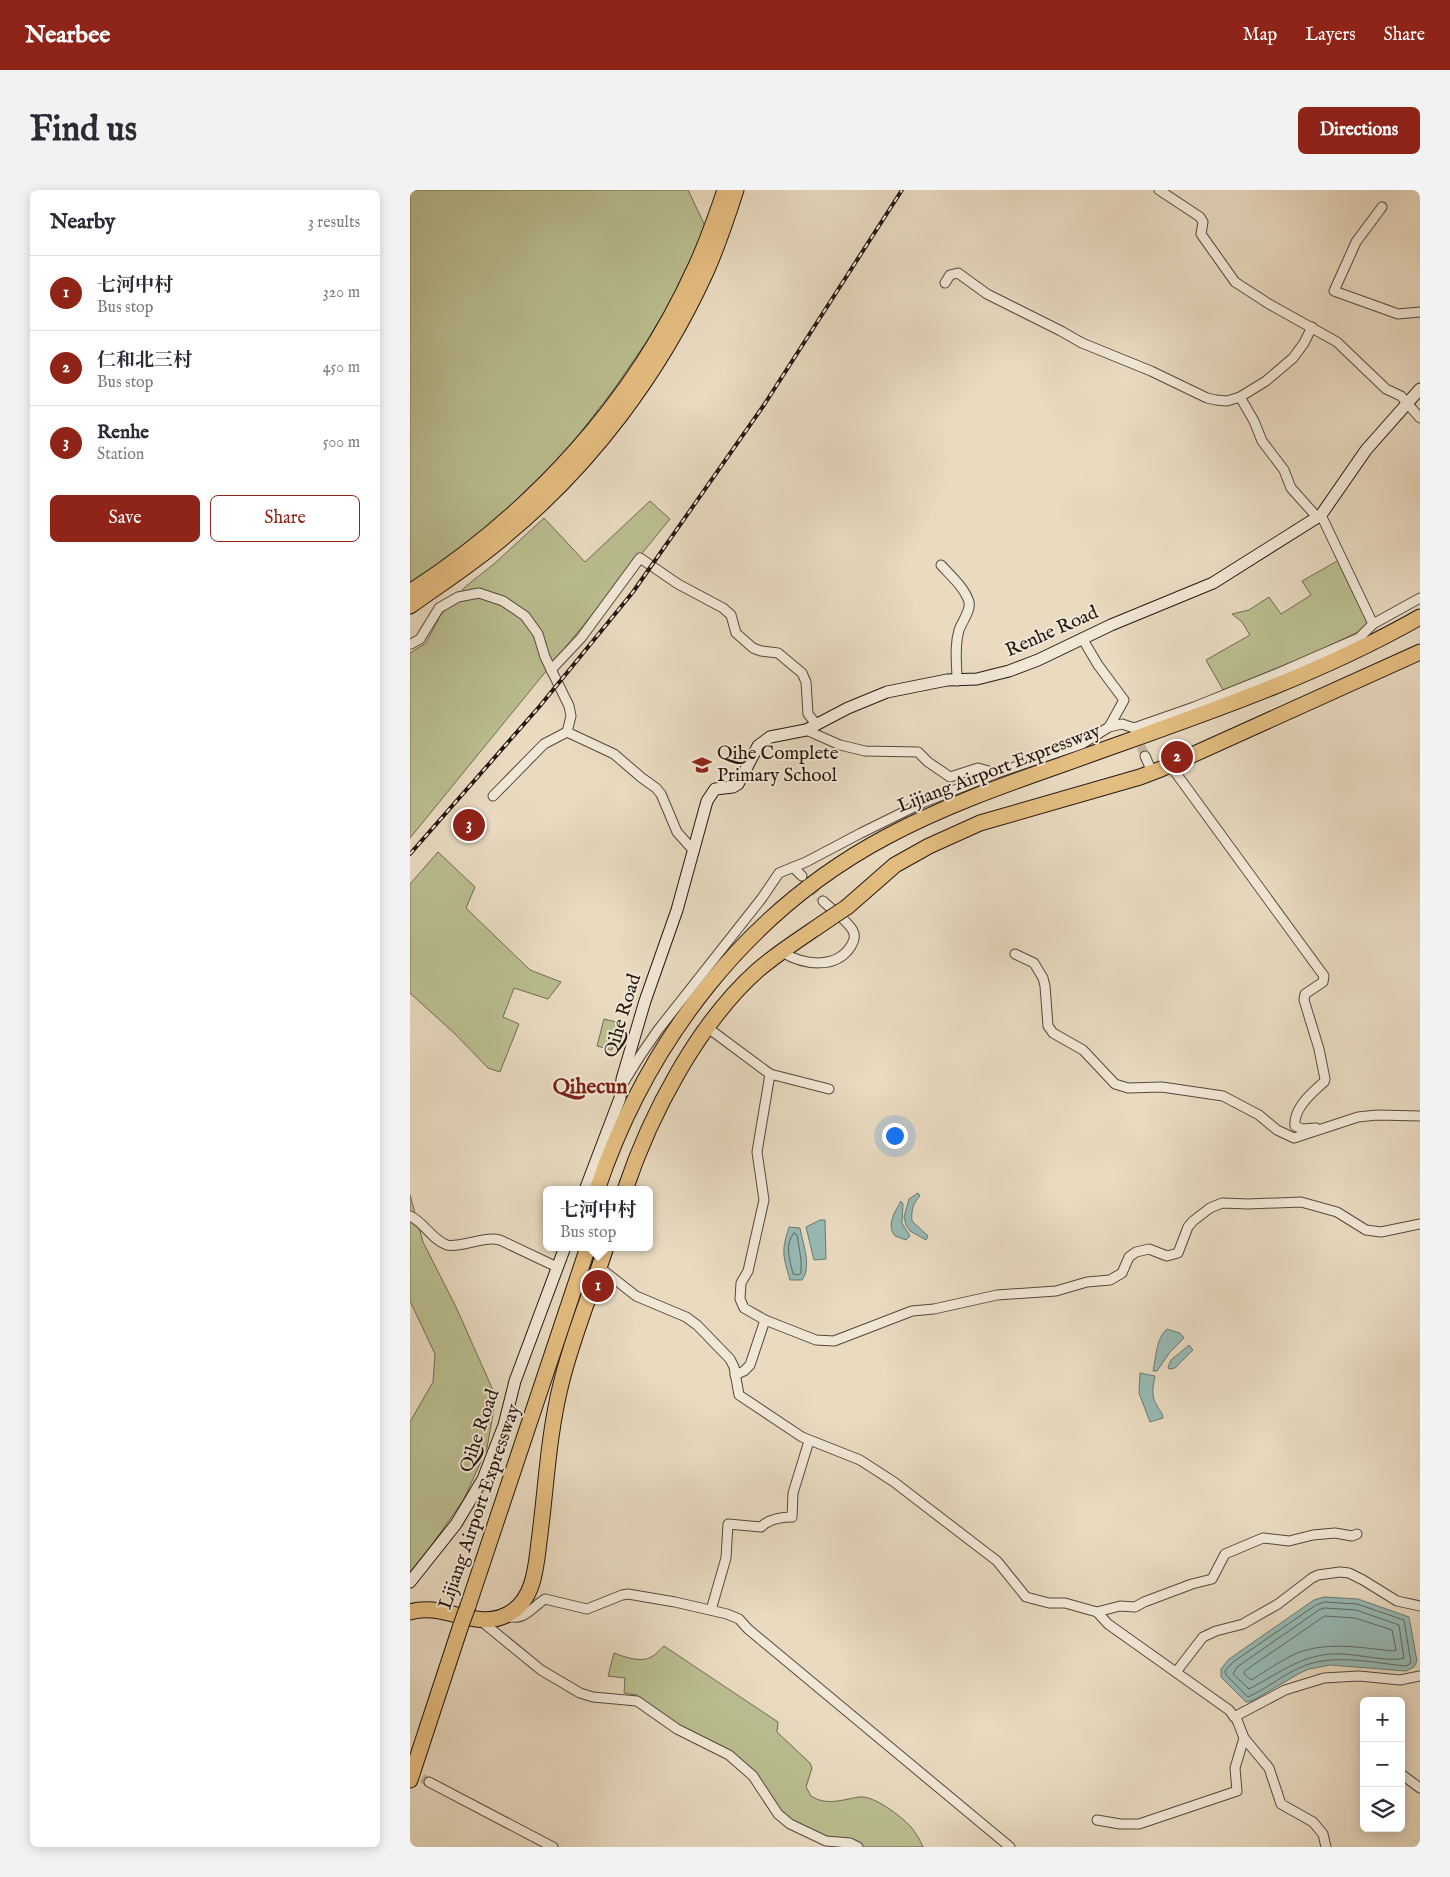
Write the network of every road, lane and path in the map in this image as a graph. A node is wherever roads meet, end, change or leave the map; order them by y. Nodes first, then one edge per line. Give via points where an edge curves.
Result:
1 (725, 190) edge
2 (736, 190) edge
3 (1159, 190) edge
4 (1382, 206) dead end
5 (712, 244) junction
6 (945, 283) dead end
7 (1420, 312) edge
8 (1312, 327) junction
9 (1420, 388) edge
10 (1240, 397) junction
11 (1407, 403) junction
12 (1420, 418) edge
13 (1319, 516) junction
14 (941, 565) dead end
15 (1420, 598) edge
16 (412, 600) edge
17 (1420, 617) edge
18 (1373, 624) junction
19 (1420, 629) edge
20 (1082, 638) junction
21 (411, 644) edge
22 (1420, 652) edge
23 (551, 670) junction
24 (957, 681) junction
25 (1109, 727) junction
26 (811, 728) junction
27 (567, 732) junction
28 (1145, 756) tunnel mouth
29 (1170, 765) junction
30 (1152, 772) junction
31 (997, 773) junction
32 (493, 796) dead end
33 (694, 851) junction
34 (792, 867) junction
35 (802, 876) tunnel mouth
36 (823, 902) tunnel mouth
37 (782, 952) junction
38 (1015, 954) dead end
39 (708, 1028) junction
40 (770, 1074) junction
41 (621, 1087) junction
42 (829, 1090) dead end
43 (1420, 1116) edge
44 (1324, 1128) junction
45 (587, 1186) edge
46 (598, 1186) edge
47 (608, 1186) edge
48 (627, 1186) edge
49 (410, 1216) edge
50 (1420, 1224) edge
51 (563, 1251) edge
52 (577, 1251) edge
53 (587, 1251) edge
54 (605, 1251) edge
55 (557, 1267) junction
56 (599, 1267) junction
57 (765, 1320) junction
58 (735, 1375) junction
59 (809, 1441) junction
60 (1358, 1534) dead end
61 (410, 1582) edge
62 (463, 1604) junction
63 (1420, 1606) edge
64 (710, 1610) junction
65 (410, 1612) edge
66 (1097, 1612) junction
67 (1420, 1612) edge
68 (506, 1615) junction
69 (480, 1620) junction
70 (457, 1623) junction
71 (1176, 1672) junction
72 (1420, 1676) edge
73 (1234, 1717) junction
74 (1244, 1738) junction
75 (410, 1748) edge
76 (1405, 1777) edge
77 (410, 1780) edge
78 (429, 1782) tunnel mouth
79 (1420, 1788) edge
80 (1097, 1820) dead end
81 (553, 1847) edge
82 (858, 1847) edge
83 (1010, 1847) edge
84 (1326, 1847) edge

1 - 5 highway
2 - 5 highway
3 - 8 street via 1200,217 1203,222 1201,234 1235,282
4 - 7 street via 1356,242 1334,291 1398,314
5 - 16 highway via 658,340 589,436 499,527
6 - 10 street via 952,274 958,273 987,294 1086,345 1166,377 1207,398 1227,402
8 - 10 street via 1293,358 1266,381
8 - 11 street via 1344,348 1386,389 1400,394
9 - 11 street, Renhe Road
10 - 13 street via 1262,440 1284,470 1291,488
11 - 12 street
11 - 13 street, Renhe Road via 1366,450
13 - 18 street
13 - 20 street, Renhe Road via 1213,582
14 - 24 street via 969,601 956,644
15 - 18 street
17 - 46 highway, Lijiang Airport Expressway via 1354,651 1250,695 955,804 887,836 825,874 756,932 679,1023 637,1093
18 - 25 street via 1359,638 1202,704 1134,728 1122,724
19 - 47 highway, Lijiang Airport Expressway via 1350,664 1254,704 958,813 892,845 830,883 763,940 691,1023 646,1097
20 - 24 street, Renhe Road via 1009,671
20 - 25 street via 1124,700
21 - 23 street via 420,640 442,606 464,595 482,594 502,601 525,616 538,634
22 - 29 highway
23 - 26 street via 581,638 640,558 678,584 723,608 731,615 736,633 753,648 778,653 802,673
23 - 27 street via 571,712
24 - 26 street, Renhe Road via 947,680 887,692
25 - 31 street via 1082,744
26 - 31 street via 840,745 863,751 918,752 950,777 978,768
26 - 33 street, Renhe Road via 763,741 738,784 712,792
27 - 32 street via 544,744
27 - 33 street via 614,754 656,788 677,832
28 - 30 street
29 - 30 highway
29 - 44 street via 1324,976 1323,982 1305,994 1304,1000 1325,1079 1304,1101 1294,1124 1302,1129
30 - 37 highway, bridge via 980,824 938,842 895,865 847,907
31 - 34 street via 922,803
33 - 41 street, Qihe Road via 645,1000
34 - 35 street
34 - 41 street via 776,876 662,1024
36 - 37 street via 852,930 854,939 850,948 839,958 821,963 801,961
37 - 39 highway via 747,980
38 - 44 street via 1034,963 1043,978 1048,1026 1053,1033 1083,1050 1115,1084 1128,1088 1162,1087 1223,1096 1292,1138
39 - 40 street
39 - 48 highway via 661,1104
40 - 42 street
40 - 57 street via 757,1152 764,1200 748,1271 741,1283 740,1299 744,1308
41 - 45 street, Qihe Road via 620,1098
43 - 44 street via 1358,1117
49 - 55 street via 447,1245 500,1240
50 - 57 street via 1381,1232 1366,1230 1337,1212 1301,1202 1222,1202 1190,1224 1178,1253 1167,1256 1149,1249 1136,1252 1122,1273 1110,1280 1087,1282 1056,1291 997,1296 912,1311 834,1341 816,1340
51 - 55 street, Qihe Road
52 - 62 highway, Lijiang Airport Expressway
53 - 62 highway, Lijiang Airport Expressway
54 - 56 highway
55 - 61 street, Qihe Road via 483,1479 456,1524
56 - 58 street via 627,1291 693,1321 727,1354
56 - 68 highway via 557,1401 536,1570 526,1596
57 - 58 street via 750,1365
58 - 59 street via 739,1395
59 - 64 street via 792,1493 792,1517 766,1522 761,1527 728,1524 726,1558
59 - 66 street via 860,1460 894,1482 996,1561 1026,1597
60 - 66 street via 1313,1535 1289,1542 1263,1538 1225,1554 1212,1579 1135,1607 1120,1606
62 - 70 highway, Lijiang Airport Expressway
63 - 67 street
63 - 71 street via 1397,1602 1349,1573 1318,1575 1243,1624 1203,1637
64 - 68 street via 625,1594 587,1609 545,1599 521,1616
64 - 83 street via 738,1619
65 - 69 highway via 428,1609
66 - 71 street via 1108,1624
68 - 69 highway
69 - 82 street via 541,1670 580,1693 638,1701 677,1729 728,1755 753,1776 778,1814 790,1824 826,1841
70 - 75 highway, Lijiang Airport Expressway
70 - 77 highway, Lijiang Airport Expressway
71 - 73 street
72 - 73 street via 1400,1680 1359,1676 1324,1678 1285,1690
73 - 74 street
74 - 80 street via 1235,1768 1237,1790 1139,1824
74 - 84 street via 1269,1768 1281,1804 1313,1822 1323,1834
76 - 79 street
78 - 81 street

